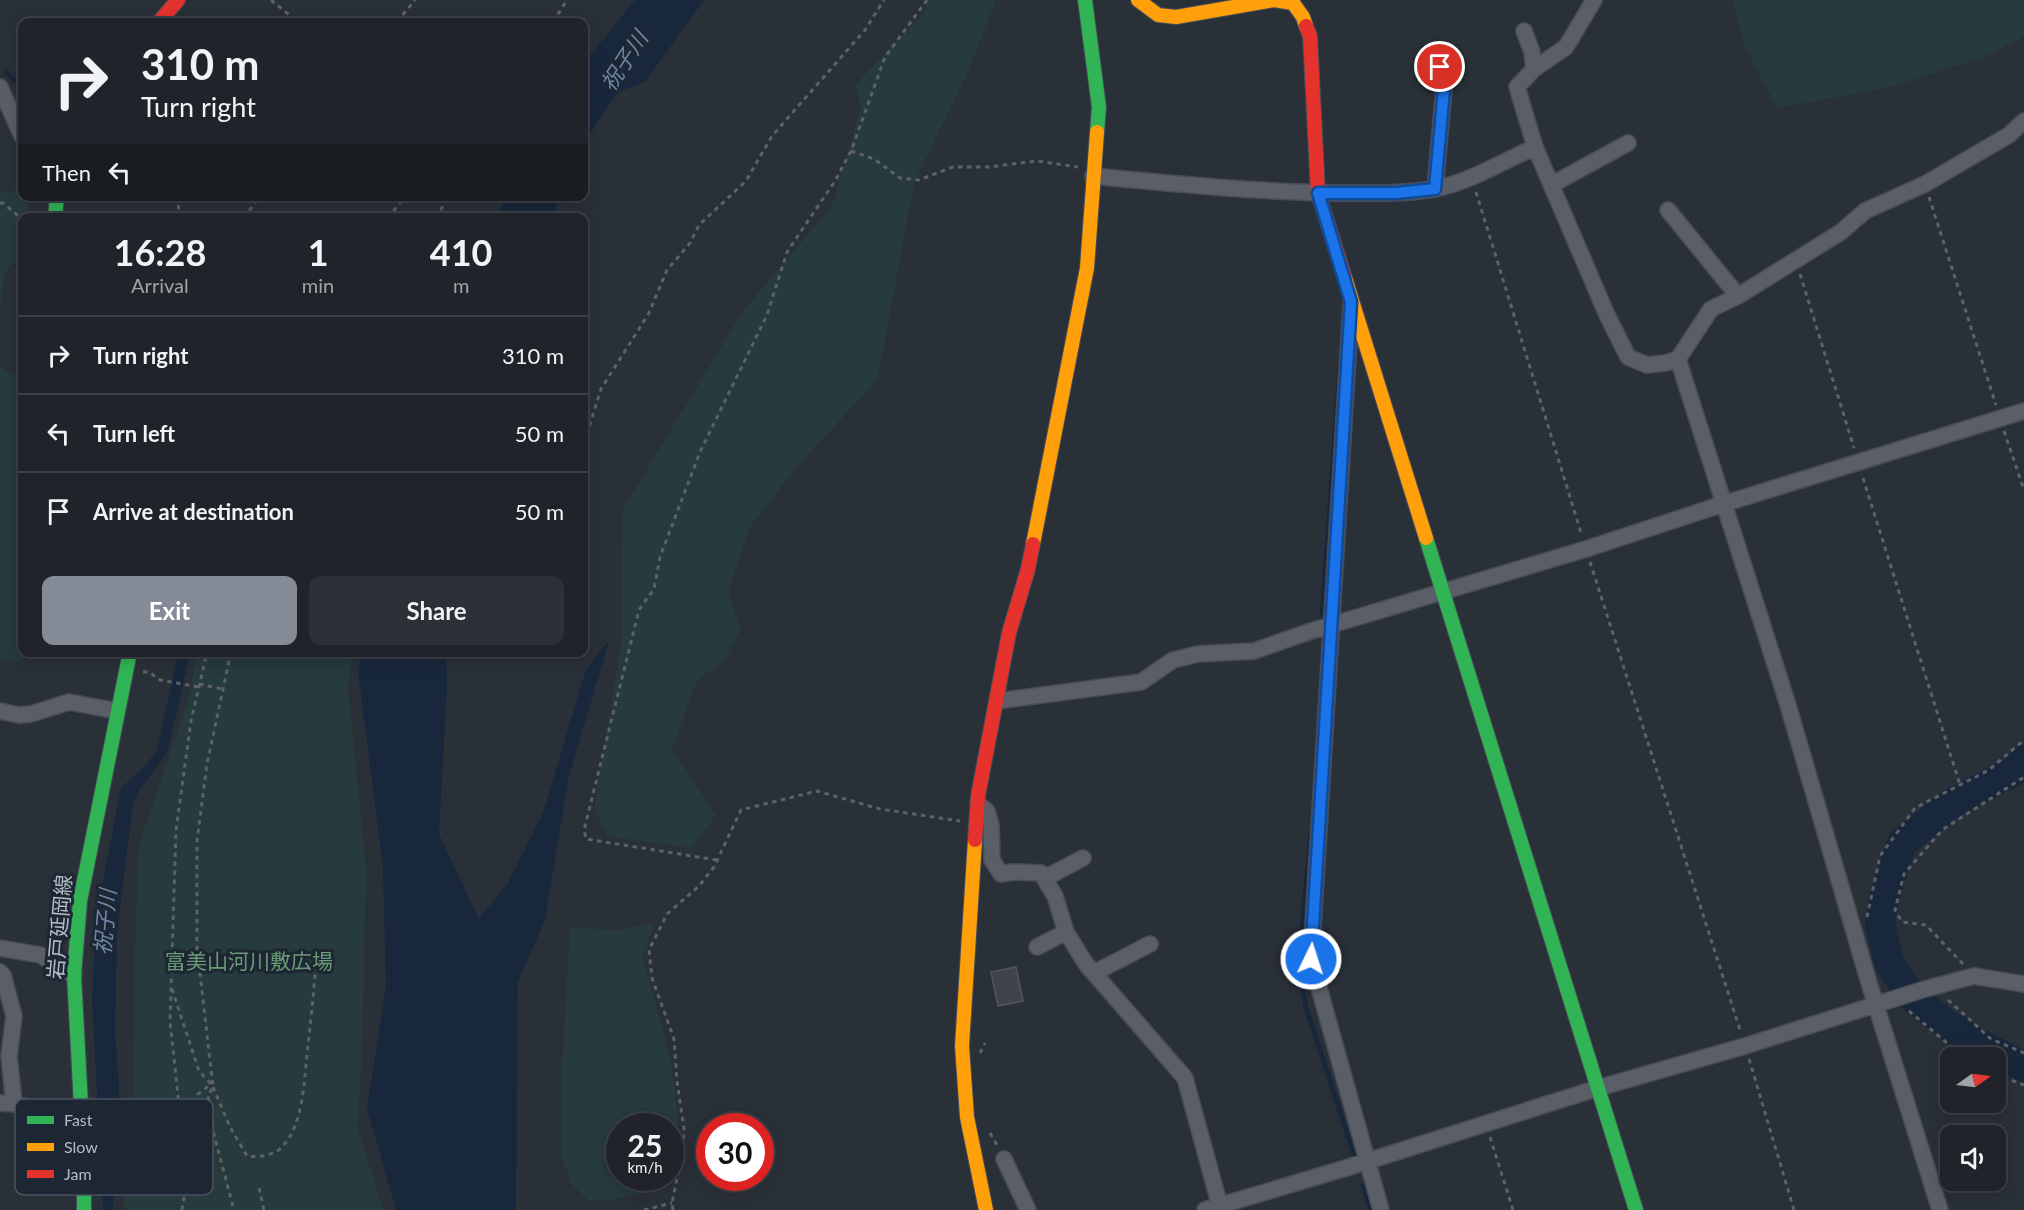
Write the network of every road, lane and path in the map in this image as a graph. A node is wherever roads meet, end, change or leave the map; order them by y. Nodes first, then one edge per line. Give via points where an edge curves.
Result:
1 (178, 0) edge
2 (271, 0) edge
3 (415, 0) edge
4 (567, 0) edge
5 (884, 0) edge
6 (927, 0) edge
7 (1084, 0) edge
8 (1137, 0) edge
9 (1274, 0) edge
10 (1594, 0) edge
11 (1297, 4) edge
12 (162, 18) edge
13 (293, 18) edge
14 (400, 18) edge
15 (556, 18) edge
16 (1524, 31) dead end
17 (1440, 67) dead end
18 (1534, 69) junction
19 (0, 87) edge
20 (2024, 121) edge
21 (18, 127) edge
22 (1628, 143) dead end
23 (1535, 147) junction
24 (851, 151) junction
25 (1093, 172) junction
26 (1472, 178) junction
27 (1925, 184) junction
28 (1551, 185) junction
29 (1435, 189) junction
30 (1318, 193) junction
31 (401, 201) edge
32 (0, 203) edge
33 (1668, 210) dead end
34 (392, 213) edge
35 (18, 215) edge
36 (1796, 260) junction
37 (1738, 296) junction
38 (1351, 302) junction
39 (1677, 359) junction
40 (2024, 411) edge
41 (2000, 419) junction
42 (588, 430) edge
43 (1858, 462) junction
44 (2024, 490) edge
45 (1724, 504) junction
46 (1586, 549) junction
47 (1442, 590) junction
48 (1331, 626) junction
49 (129, 657) edge
50 (206, 657) edge
51 (230, 657) edge
52 (149, 672) dead end
53 (199, 686) junction
54 (222, 689) junction
55 (997, 701) junction
56 (0, 711) edge
57 (117, 711) junction
58 (2024, 740) edge
59 (2024, 777) edge
60 (1960, 785) junction
61 (978, 804) junction
62 (977, 823) junction
63 (1083, 858) dead end
64 (717, 860) junction
65 (1045, 878) junction
66 (1870, 927) dead end
67 (1066, 933) junction
68 (1150, 944) dead end
69 (1037, 947) dead end
70 (0, 948) edge
71 (316, 962) dead end
72 (0, 972) edge
73 (1094, 973) junction
74 (74, 975) junction
75 (1974, 976) junction
76 (2024, 984) edge
77 (171, 988) junction
78 (1929, 988) junction
79 (1893, 999) junction
80 (1875, 1004) junction
81 (1745, 1046) junction
82 (1952, 1047) edge
83 (2024, 1053) edge
84 (2006, 1078) edge
85 (212, 1085) junction
86 (2024, 1085) edge
87 (1598, 1088) junction
88 (81, 1099) edge
89 (178, 1099) edge
90 (197, 1099) edge
91 (208, 1099) edge
92 (7, 1103) edge
93 (1486, 1124) junction
94 (213, 1128) edge
95 (1004, 1159) dead end
96 (1366, 1161) junction
97 (259, 1188) dead end
98 (184, 1195) edge
99 (672, 1203) junction
100 (1215, 1208) edge
101 (182, 1210) edge
102 (234, 1210) edge
103 (264, 1210) edge
104 (644, 1210) edge
105 (673, 1210) edge
106 (986, 1210) edge
107 (1028, 1210) edge
108 (1382, 1210) edge
109 (1513, 1210) edge
110 (1636, 1210) edge
111 (1794, 1210) edge
112 (1940, 1210) edge

1 - 12 street
2 - 13 path
3 - 14 path
4 - 15 path
5 - 42 path via 865,30 772,136 746,181 699,225 690,243 667,270 649,313 601,389
6 - 24 path via 885,57
7 - 25 street via 1099,107
8 - 9 street via 1158,15 1176,17
9 - 11 street
10 - 18 street via 1566,47
11 - 30 street via 1310,36
16 - 18 street
17 - 29 street via 1444,89
18 - 23 street via 1517,87
19 - 21 street
20 - 27 street via 2009,135
22 - 28 street
23 - 26 street
23 - 28 street
24 - 25 path via 874,159 900,178 919,180 953,167 1024,162
24 - 64 path via 787,252 767,315 700,452 660,557 654,589 639,610 584,830 586,839
25 - 30 street via 1218,189
25 - 55 street via 1087,268 1033,546 1009,633
26 - 29 street
26 - 46 path
27 - 36 street via 1865,211 1842,232
27 - 41 path
28 - 39 street via 1628,357 1647,365
29 - 30 street
30 - 38 street
31 - 34 path
32 - 35 path
33 - 37 street
36 - 37 street
36 - 43 path
37 - 39 street via 1711,309
38 - 47 street
38 - 48 street
39 - 45 street
40 - 41 street
41 - 43 street
41 - 44 path
43 - 45 street
43 - 60 path
45 - 46 street
45 - 80 street via 1788,705
46 - 47 street
46 - 81 path
47 - 48 street
47 - 87 street
48 - 55 street via 1254,651 1198,654 1173,660 1141,682
48 - 96 street via 1311,959
49 - 57 street, 岩戸延岡線
50 - 53 path
51 - 54 path
52 - 53 path via 160,680
53 - 54 path
53 - 77 path via 176,830
54 - 85 path via 197,841 197,947
55 - 61 street
56 - 57 street via 31,714 69,702
57 - 74 street, 岩戸延岡線 via 80,901
58 - 60 path via 1989,770
59 - 75 path via 1942,830 1904,874 1895,910 1902,922 1926,925
60 - 66 path via 1915,808 1880,856 1867,917
61 - 62 street
61 - 65 street via 987,811 992,825 992,860 1001,874 1041,873
62 - 64 path via 880,809 817,791 741,810
62 - 106 street via 962,1046 967,1117
63 - 65 street
64 - 99 path via 699,886 667,914 649,950 652,978 674,1039 684,1129
65 - 67 street
67 - 69 street
67 - 73 street
68 - 73 street
70 - 74 street via 40,955
71 - 85 path via 301,1105 282,1148 248,1156
72 - 92 street via 14,1016
73 - 100 street via 1185,1078
74 - 88 street, 岩戸延岡線
75 - 76 street
75 - 78 street
77 - 85 path via 199,1071
77 - 89 path via 170,1021
78 - 79 street
78 - 83 path via 1991,1039
79 - 80 street
79 - 82 path
80 - 81 street
80 - 112 street
81 - 87 street
81 - 111 path
84 - 86 path
85 - 90 path via 198,1094
85 - 91 path
87 - 93 street
87 - 110 street
93 - 96 street
93 - 109 path
94 - 102 path
95 - 107 street
96 - 100 street
96 - 108 street
97 - 103 path
98 - 101 path
99 - 104 path
99 - 105 path

